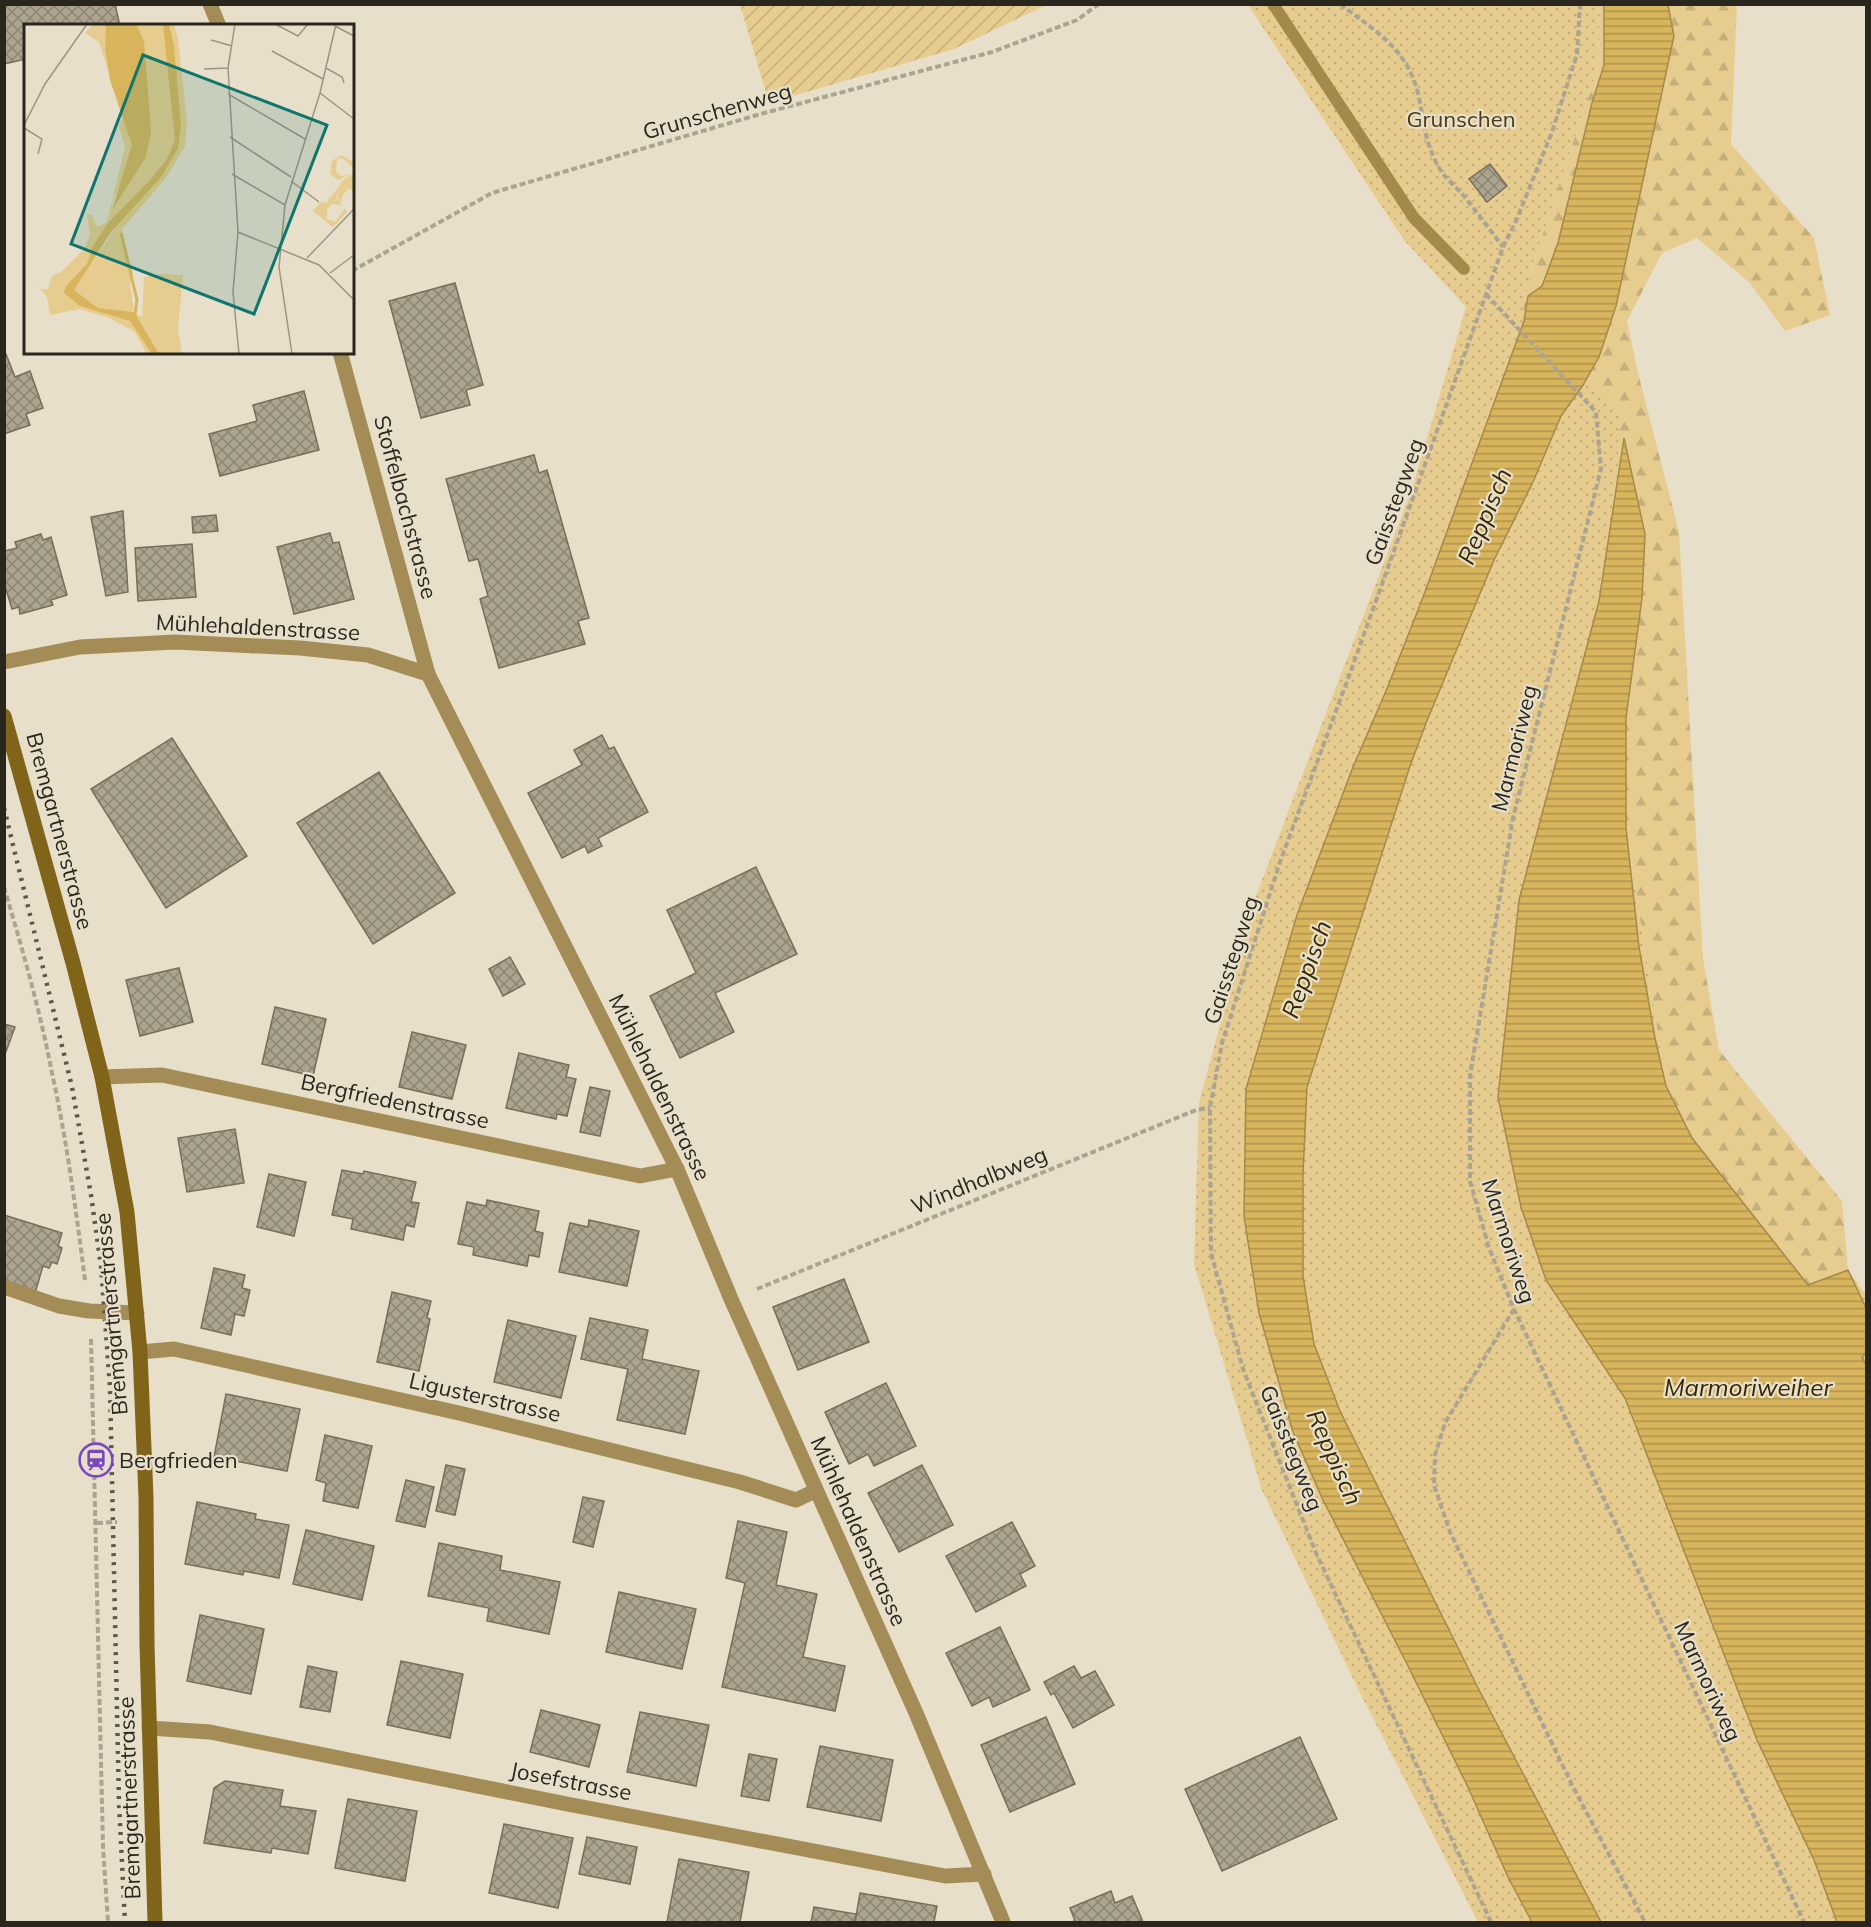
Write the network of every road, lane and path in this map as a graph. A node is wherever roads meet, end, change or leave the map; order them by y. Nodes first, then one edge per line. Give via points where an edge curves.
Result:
1 (210, 4) edge
2 (1099, 4) edge
3 (1340, 4) edge
4 (1580, 4) edge
5 (218, 24) edge
6 (1503, 247) junction
7 (354, 270) edge
8 (1486, 294) junction
9 (341, 354) edge
10 (4, 662) edge
11 (428, 674) junction
12 (4, 716) edge
13 (4, 886) edge
14 (102, 1077) junction
15 (1210, 1108) junction
16 (677, 1169) junction
17 (4, 1287) edge
18 (761, 1287) dead end
19 (1514, 1310) junction
20 (89, 1311) junction
21 (136, 1313) junction
22 (140, 1352) junction
23 (816, 1491) junction
24 (97, 1522) junction
25 (124, 1522) dead end
26 (149, 1728) junction
27 (984, 1874) junction
28 (108, 1923) edge
29 (155, 1923) edge
30 (1003, 1923) edge
31 (1491, 1923) edge
32 (1645, 1923) edge
33 (1803, 1923) edge

1 - 5 street
2 - 7 path, Grunschenweg via 1077,20 992,52 492,193
3 - 6 path via 1398,51 1410,69 1425,136 1444,177 1463,194
4 - 6 path, Gaisstegweg via 1577,54 1552,132
6 - 8 path, Gaisstegweg
8 - 15 path, Gaisstegweg via 1280,862 1222,1043
8 - 19 path, Marmoriweg via 1596,412 1601,469 1513,818 1470,1076 1470,1181 1489,1248
9 - 11 street, Stoffelbachstrasse
10 - 11 street, Mühlehaldenstrasse via 80,647 174,642 368,655
11 - 16 street, Mühlehaldenstrasse
12 - 14 main road, Bremgartnerstrasse
13 - 20 path via 52,1072
14 - 16 street, Bergfriedenstrasse via 162,1075 640,1176
14 - 21 main road, Bremgartnerstrasse via 126,1212
15 - 18 path, Windhalbweg via 1196,1110
15 - 31 path, Gaisstegweg via 1211,1253 1243,1369 1316,1553
16 - 23 street, Mühlehaldenstrasse
17 - 20 street via 59,1306
19 - 32 path via 1445,1423 1435,1455 1434,1485 1450,1532
19 - 33 path, Marmoriweg
20 - 21 street
20 - 24 path
21 - 22 main road, Bremgartnerstrasse
22 - 23 street, Ligusterstrasse via 174,1349 448,1410 740,1482 796,1500
22 - 26 main road, Bremgartnerstrasse
23 - 27 street, Mühlehaldenstrasse
24 - 25 path
24 - 28 path
26 - 27 street, Josefstrasse via 210,1732 945,1876
26 - 29 main road, Bremgartnerstrasse
27 - 30 street, Mühlehaldenstrasse

